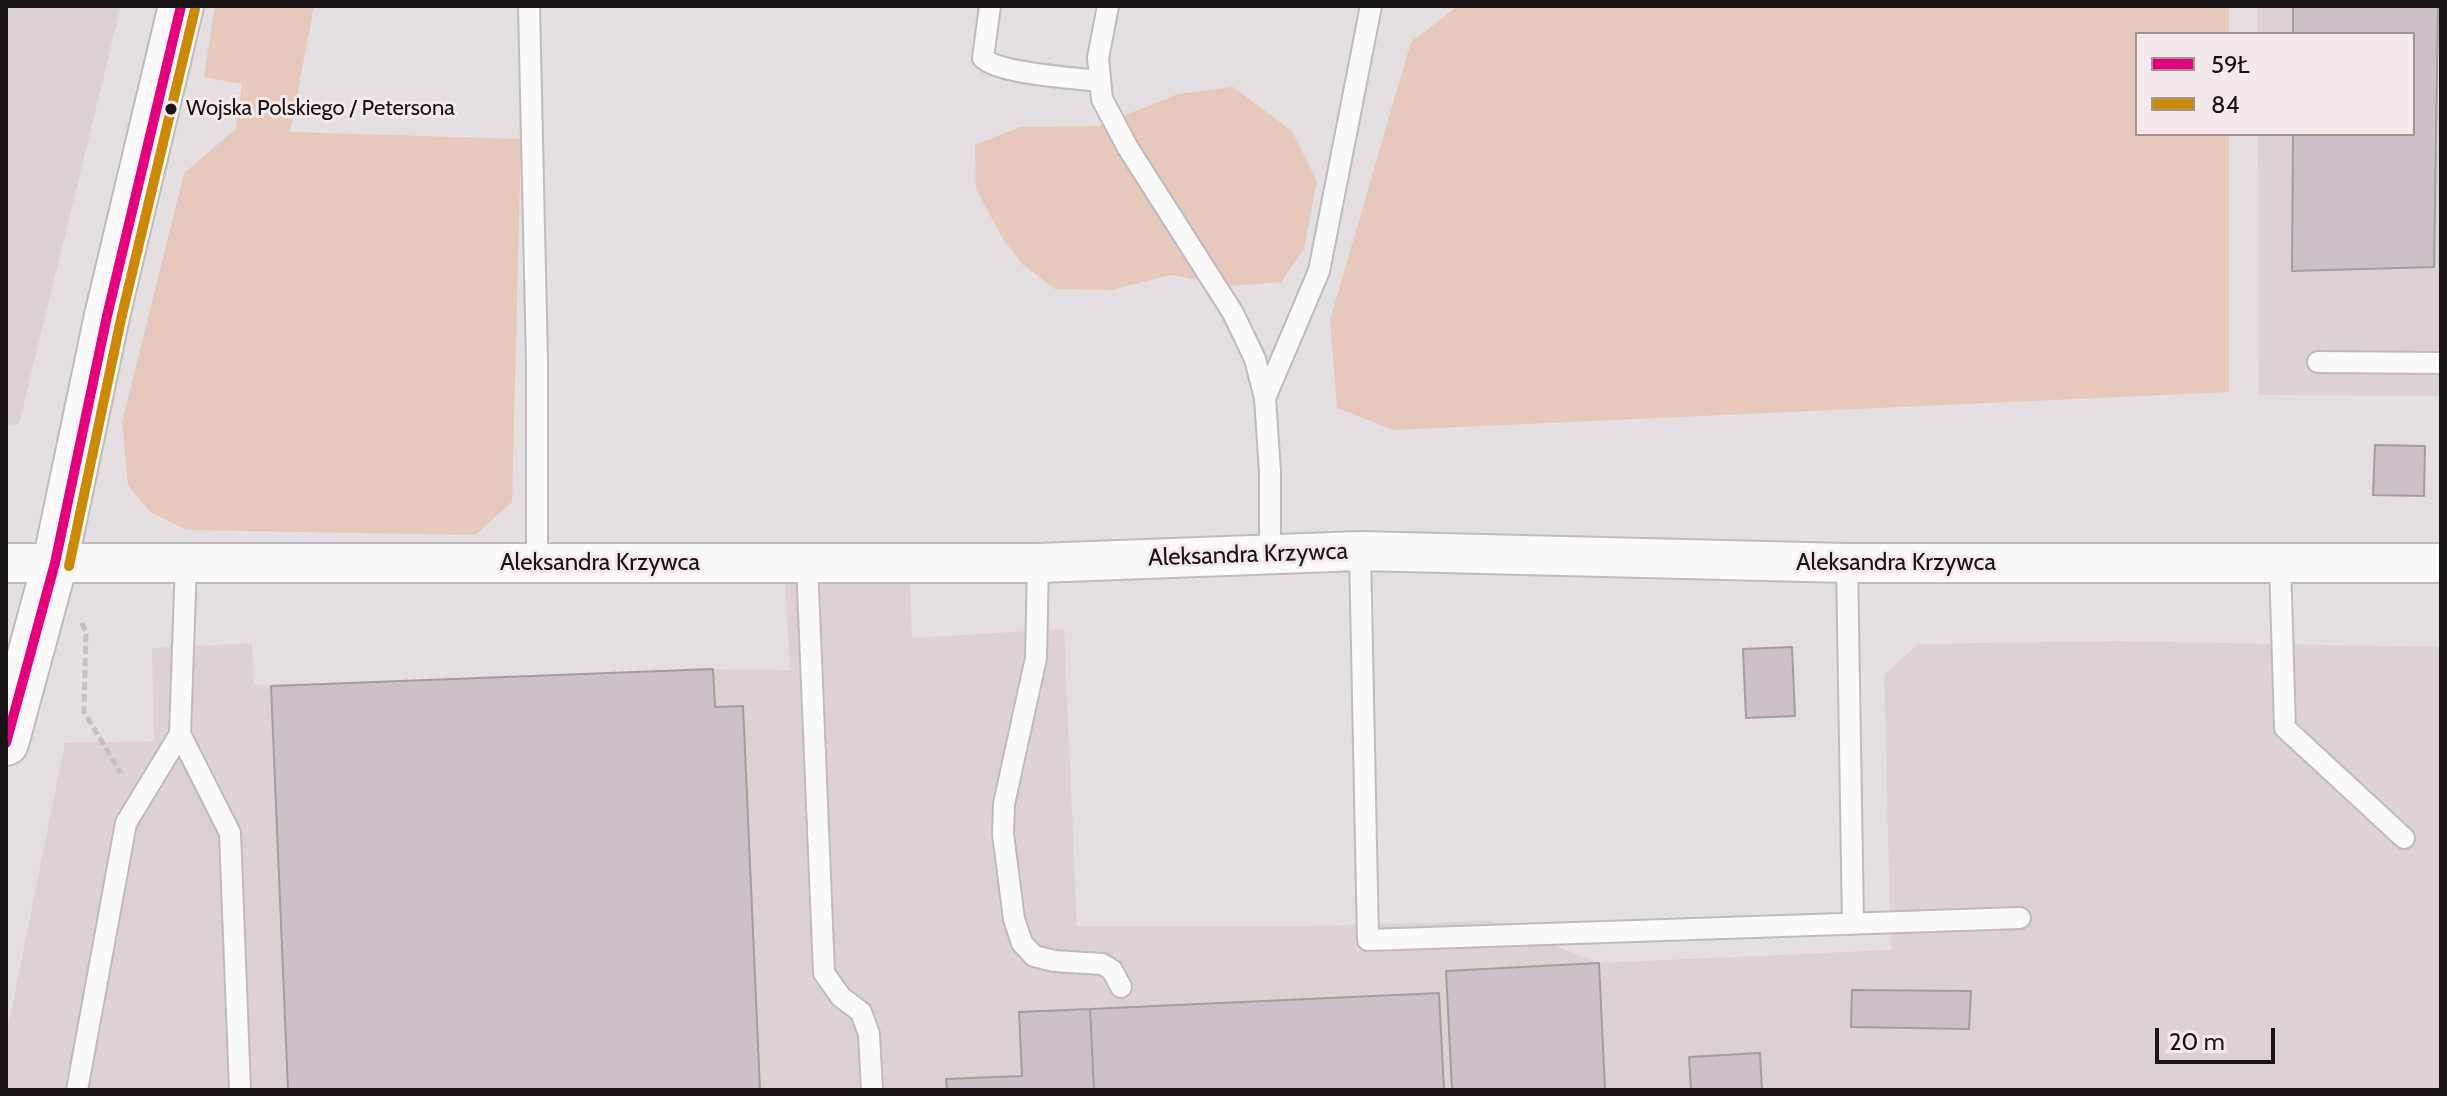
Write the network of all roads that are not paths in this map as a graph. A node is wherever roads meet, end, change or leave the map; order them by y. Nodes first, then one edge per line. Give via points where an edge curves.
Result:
1 (181, 6) edge
2 (529, 6) edge
3 (990, 6) edge
4 (1108, 6) edge
5 (1371, 6) edge
6 (1100, 81) junction
7 (2318, 362) dead end
8 (2441, 363) edge
9 (1265, 398) junction
10 (1360, 551) junction
11 (1270, 553) junction
12 (6, 563) edge
13 (55, 563) junction
14 (186, 563) junction
15 (537, 563) junction
16 (807, 563) junction
17 (1038, 563) junction
18 (1847, 563) junction
19 (2280, 563) junction
20 (2441, 563) edge
21 (180, 734) junction
22 (6, 743) edge
23 (2404, 838) dead end
24 (2020, 918) dead end
25 (1853, 924) junction
26 (1121, 987) dead end
27 (77, 1090) edge
28 (240, 1090) edge
29 (872, 1090) edge

1 - 13 street
2 - 15 lane
3 - 6 lane via 983,58 989,64
4 - 6 lane via 1098,58
5 - 9 lane via 1319,271
6 - 9 lane via 1102,99 1128,148 1233,313 1255,359
7 - 8 lane
9 - 11 lane
10 - 11 street, Aleksandra Krzywca
10 - 18 street, Aleksandra Krzywca
10 - 25 lane via 1368,940
11 - 17 street, Aleksandra Krzywca
12 - 13 street, Aleksandra Krzywca
13 - 14 street, Aleksandra Krzywca
13 - 22 street
14 - 15 street, Aleksandra Krzywca
14 - 21 lane
15 - 16 street, Aleksandra Krzywca
16 - 17 street, Aleksandra Krzywca
16 - 29 lane via 824,973 841,997 861,1012 869,1034
17 - 26 lane via 1036,658 1004,804 1014,919 1022,943 1034,956 1102,964
18 - 19 street, Aleksandra Krzywca
18 - 25 lane
19 - 20 street, Aleksandra Krzywca
19 - 23 lane via 2285,728
21 - 27 lane via 126,823
21 - 28 lane via 230,833
24 - 25 lane

